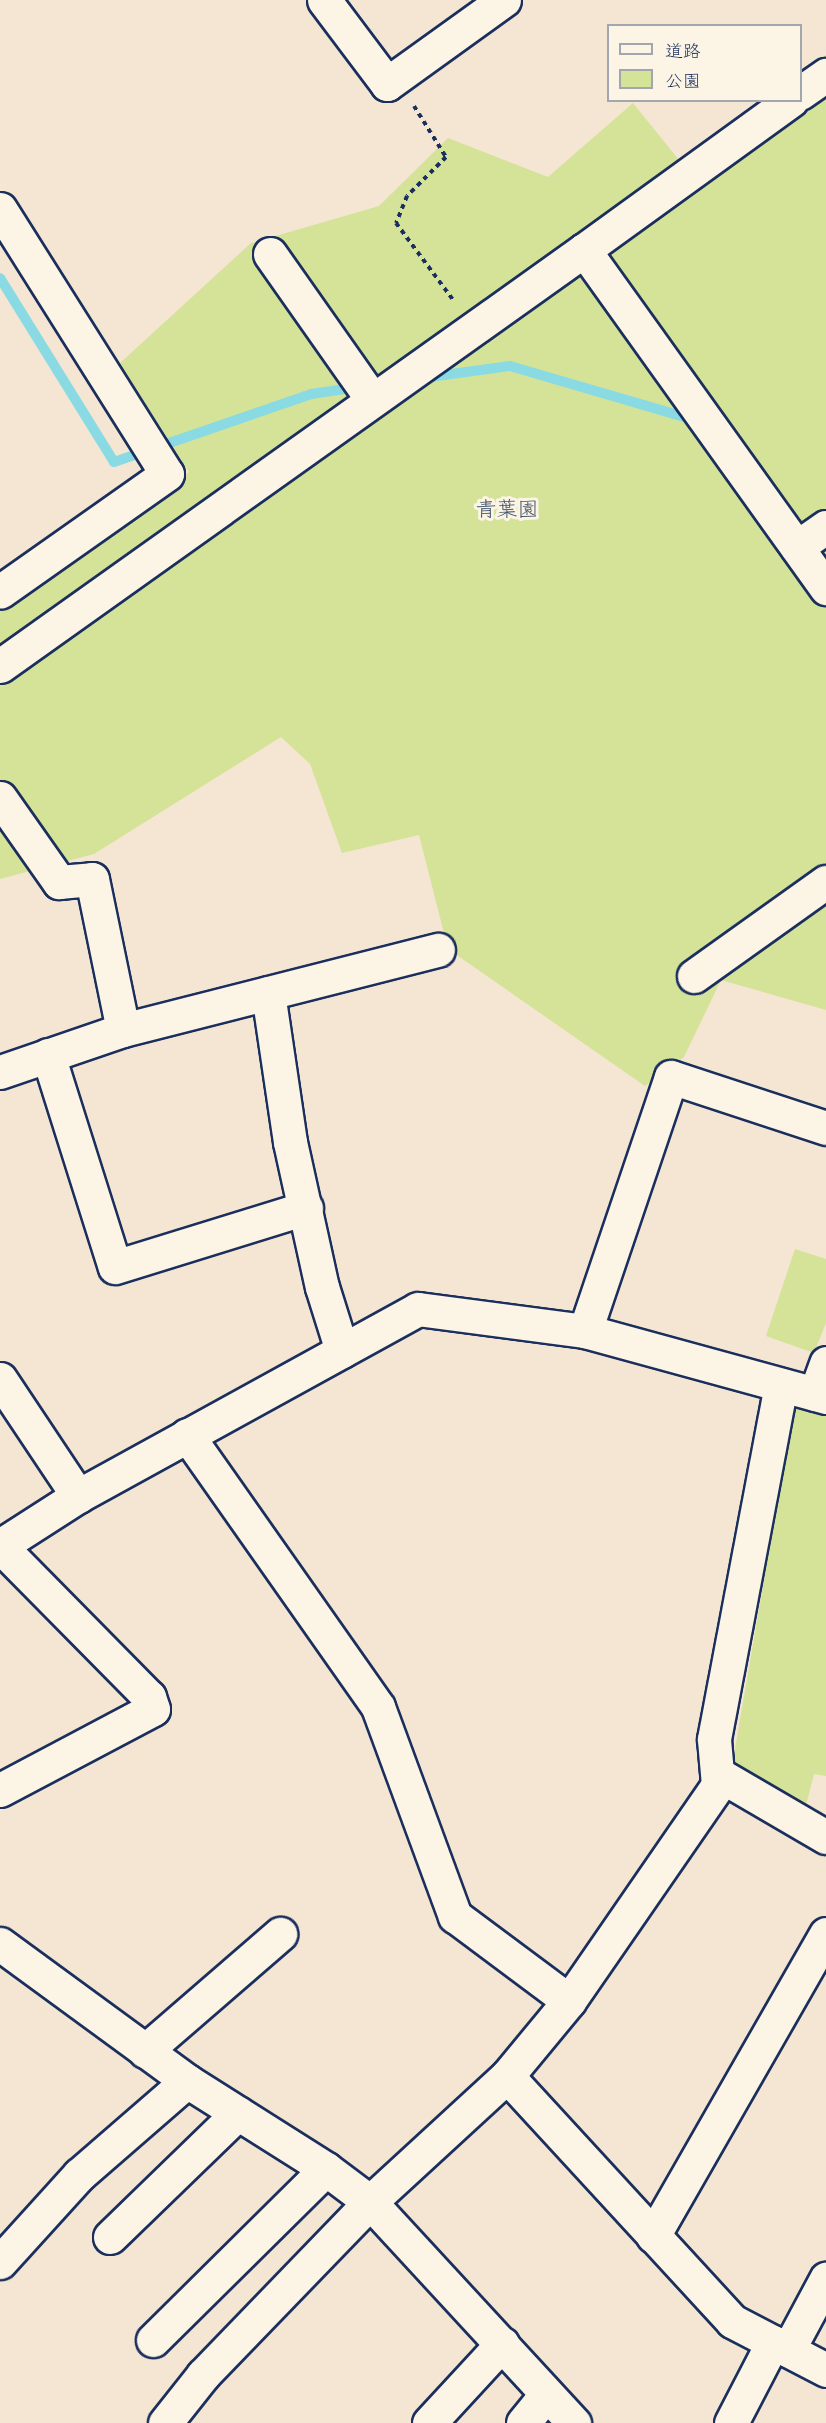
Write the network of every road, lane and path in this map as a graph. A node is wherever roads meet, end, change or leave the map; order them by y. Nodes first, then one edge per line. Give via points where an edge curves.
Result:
1 (324, 0) edge
2 (504, 0) edge
3 (826, 75) edge
4 (396, 77) junction
5 (802, 92) edge
6 (787, 102) edge
7 (0, 209) edge
8 (584, 250) junction
9 (270, 254) dead end
10 (474, 328) junction
11 (372, 399) junction
12 (826, 527) edge
13 (797, 547) junction
14 (826, 588) edge
15 (0, 592) edge
16 (0, 666) edge
17 (0, 798) edge
18 (826, 882) edge
19 (438, 950) dead end
20 (694, 976) dead end
21 (268, 993) junction
22 (123, 1030) junction
23 (48, 1055) junction
24 (0, 1072) edge
25 (826, 1128) edge
26 (306, 1208) junction
27 (585, 1331) junction
28 (342, 1351) junction
29 (826, 1363) edge
30 (0, 1379) edge
31 (781, 1386) junction
32 (821, 1396) edge
33 (187, 1435) junction
34 (78, 1496) junction
35 (0, 1546) edge
36 (718, 1774) junction
37 (0, 1790) edge
38 (826, 1838) edge
39 (280, 1934) dead end
40 (826, 1934) edge
41 (2, 1950) edge
42 (569, 2001) junction
43 (145, 2051) junction
44 (507, 2076) junction
45 (187, 2081) junction
46 (238, 2113) junction
47 (326, 2169) junction
48 (370, 2202) junction
49 (653, 2236) junction
50 (110, 2237) dead end
51 (0, 2262) edge
52 (826, 2279) edge
53 (153, 2340) dead end
54 (502, 2344) junction
55 (781, 2346) junction
56 (826, 2370) edge
57 (546, 2395) junction
58 (165, 2423) edge
59 (429, 2423) edge
60 (523, 2423) edge
61 (574, 2423) edge
62 (731, 2423) edge

1 - 4 street via 387,84
2 - 4 street
3 - 5 street
4 - 10 path via 446,157 407,196 396,223
6 - 8 street
7 - 15 street via 167,474
8 - 10 street
8 - 13 street
9 - 11 street
10 - 11 street
11 - 16 street
12 - 13 street
13 - 14 street
17 - 22 street via 59,882 92,879
18 - 20 street
19 - 21 street
21 - 22 street
21 - 26 street via 290,1142
22 - 23 street
23 - 24 street
23 - 26 street via 116,1267
25 - 27 street via 671,1077
26 - 28 street via 322,1287
27 - 28 street via 418,1309
27 - 31 street
28 - 33 street
29 - 32 street
30 - 34 street
31 - 32 street
31 - 36 street via 714,1739
33 - 34 street
33 - 42 street via 378,1707 455,1916
34 - 35 street
35 - 37 street via 149,1697 153,1709
36 - 38 street
36 - 42 street via 718,1785
39 - 43 street
40 - 49 street
41 - 43 street
42 - 44 street
43 - 45 street
44 - 48 street
44 - 49 street
45 - 46 street
45 - 51 street via 79,2175
46 - 47 street
46 - 50 street
47 - 48 street
47 - 53 street
48 - 54 street
48 - 58 street via 203,2375
49 - 55 street via 732,2321
52 - 55 street
54 - 57 street
54 - 59 street
55 - 56 street
55 - 62 street
57 - 60 street
57 - 61 street

